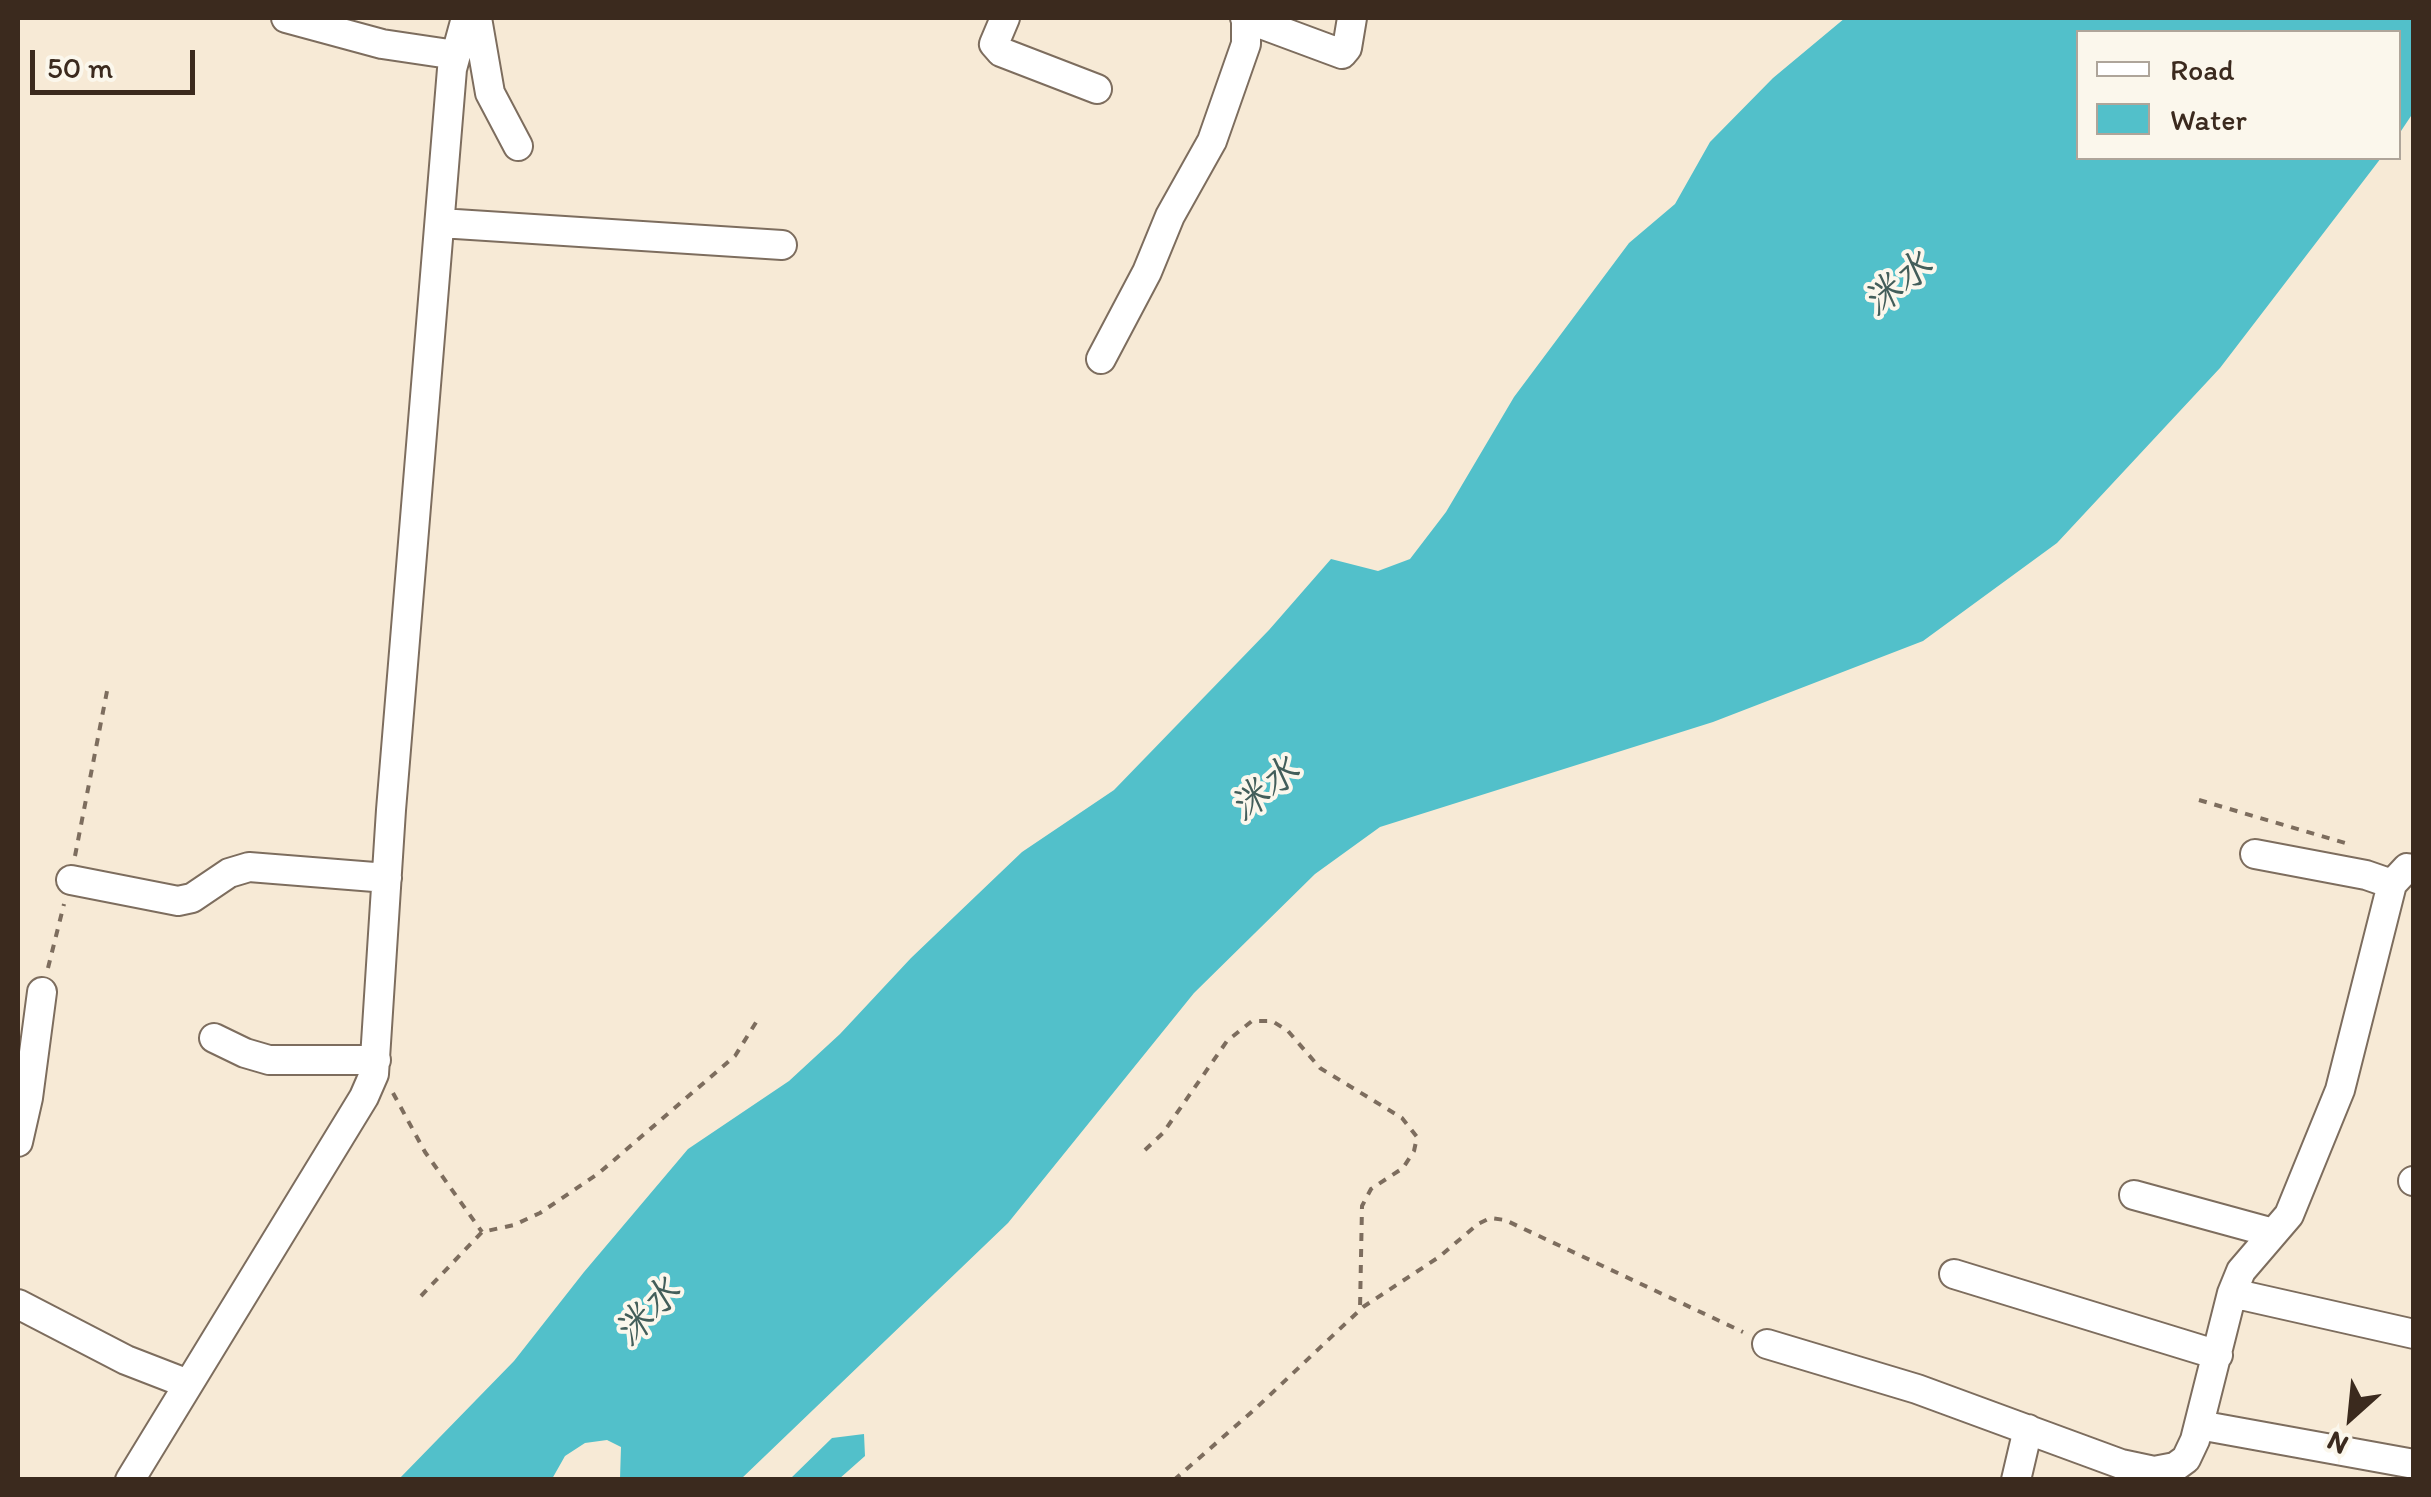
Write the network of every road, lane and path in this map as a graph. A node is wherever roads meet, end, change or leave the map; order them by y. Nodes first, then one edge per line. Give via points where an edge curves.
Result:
1 (286, 18) edge
2 (466, 18) edge
3 (477, 18) edge
4 (1005, 18) edge
5 (1246, 18) edge
6 (1352, 18) edge
7 (456, 55) junction
8 (1097, 89) dead end
9 (518, 146) dead end
10 (440, 222) junction
11 (782, 245) dead end
12 (1101, 359) dead end
13 (108, 686) dead end
14 (2199, 800) dead end
15 (2362, 850) dead end
16 (2255, 854) dead end
17 (2403, 877) edge
18 (387, 878) junction
19 (70, 880) junction
20 (42, 992) joint
21 (760, 1016) dead end
22 (214, 1038) dead end
23 (376, 1060) junction
24 (18, 1142) edge
25 (1145, 1150) dead end
26 (2134, 1195) dead end
27 (482, 1232) junction
28 (2273, 1233) junction
29 (1954, 1274) dead end
30 (2232, 1293) junction
31 (421, 1296) dead end
32 (18, 1304) edge
33 (1360, 1310) junction
34 (2414, 1334) edge
35 (1768, 1344) joint
36 (2218, 1355) junction
37 (188, 1384) junction
38 (2199, 1425) junction
39 (2028, 1429) junction
40 (2414, 1464) edge
41 (130, 1480) edge
42 (1174, 1480) edge
43 (2016, 1480) edge

1 - 7 street
2 - 7 street
3 - 9 street via 490,94
4 - 8 street via 994,44 1001,52
5 - 6 street via 1342,54
5 - 12 street via 1246,44 1212,141
7 - 10 street
10 - 11 street
10 - 18 street
13 - 19 path
14 - 15 path
16 - 17 street
17 - 28 street via 2340,1090 2302,1190
18 - 19 street via 249,867 178,901
18 - 23 street
19 - 20 path
20 - 24 street
21 - 27 path via 735,1056 599,1173 540,1213
22 - 23 street via 270,1060
23 - 27 path via 426,1152
23 - 37 street via 364,1096
25 - 33 path via 1226,1042 1252,1020 1288,1031 1320,1068 1402,1118 1417,1137 1404,1168 1371,1189 1362,1206
26 - 28 street
27 - 31 path
28 - 30 street
29 - 36 street
30 - 34 street
30 - 36 street
32 - 37 street
33 - 35 path via 1490,1218
33 - 42 path
35 - 39 street
36 - 38 street
37 - 41 street
38 - 39 street via 2186,1459 2154,1472
38 - 40 street
39 - 43 street

